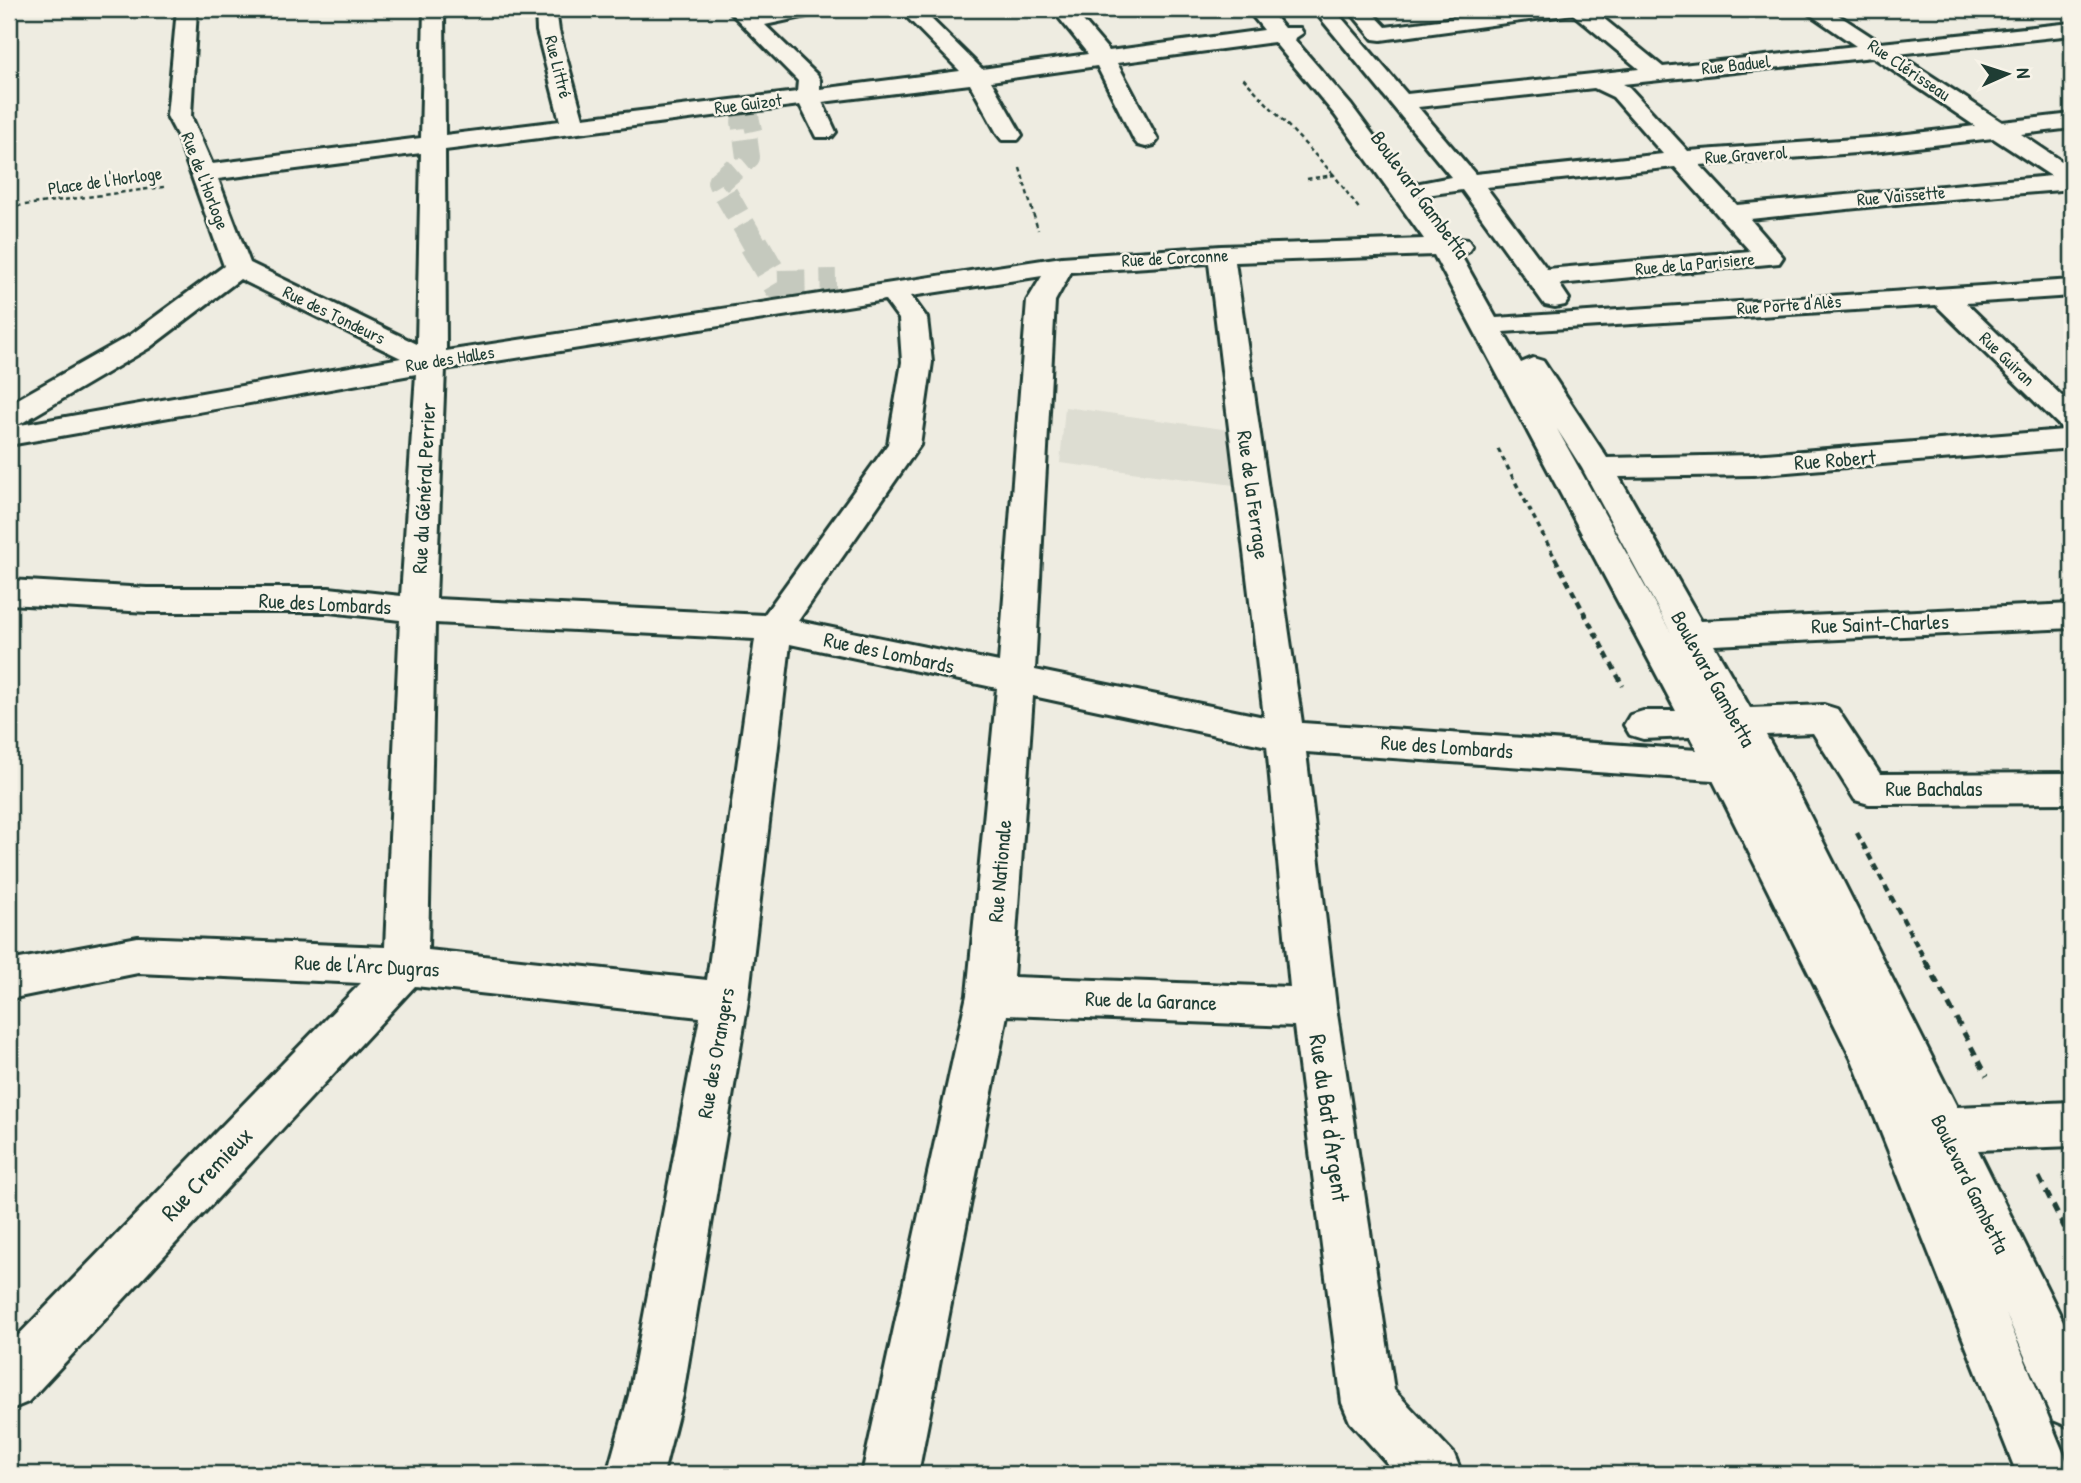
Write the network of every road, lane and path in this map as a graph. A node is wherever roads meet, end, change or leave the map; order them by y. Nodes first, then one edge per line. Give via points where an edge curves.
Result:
1 (187, 9) edge
2 (434, 9) edge
3 (546, 9) edge
4 (814, 9) edge
5 (909, 9) edge
6 (1062, 9) edge
7 (1257, 9) edge
8 (1269, 9) edge
9 (1323, 9) edge
10 (1358, 9) edge
11 (1566, 9) edge
12 (1580, 9) edge
13 (1815, 9) edge
14 (743, 15) edge
15 (1284, 25) edge
16 (2072, 29) edge
17 (1317, 42) dead end
18 (1211, 44) junction
19 (1879, 49) junction
20 (1104, 59) junction
21 (1658, 74) junction
22 (978, 76) junction
23 (1598, 81) junction
24 (808, 97) junction
25 (775, 101) junction
26 (1400, 102) junction
27 (2072, 121) edge
28 (761, 122) tunnel mouth
29 (573, 126) junction
30 (1997, 130) junction
31 (824, 132) dead end
32 (1010, 135) joint
33 (1146, 140) dead end
34 (431, 145) junction
35 (1682, 159) junction
36 (1334, 175) dead end
37 (204, 177) junction
38 (2072, 181) edge
39 (1468, 182) junction
40 (1420, 189) junction
41 (9, 208) edge
42 (1730, 213) junction
43 (1034, 220) dead end
44 (1451, 246) junction
45 (1221, 254) junction
46 (1062, 265) junction
47 (238, 268) junction
48 (1540, 278) junction
49 (813, 279) tunnel mouth
50 (2072, 288) edge
51 (893, 292) junction
52 (1942, 295) junction
53 (1041, 301) junction
54 (1566, 320) junction
55 (1506, 324) junction
56 (431, 362) junction
57 (9, 417) edge
58 (2072, 423) edge
59 (9, 436) edge
60 (2072, 439) edge
61 (1598, 468) junction
62 (9, 592) edge
63 (418, 610) junction
64 (2072, 616) edge
65 (774, 628) junction
66 (1688, 634) junction
67 (1016, 680) junction
68 (1750, 722) dead end
69 (1643, 724) dead end
70 (1685, 725) dead end
71 (1285, 736) junction
72 (1744, 768) junction
73 (2072, 788) edge
74 (1856, 831) dead end
75 (406, 966) junction
76 (9, 980) edge
77 (989, 995) junction
78 (726, 1002) junction
79 (1314, 1007) junction
80 (2072, 1124) edge
81 (2014, 1126) junction
82 (1943, 1130) junction
83 (2072, 1243) edge
84 (9, 1382) edge
85 (2072, 1401) edge
86 (635, 1474) edge
87 (890, 1474) edge
88 (1434, 1474) edge
89 (2045, 1474) edge

1 - 37 street, Rue de l'Horloge via 179,116
2 - 34 street, Rue du Général Perrier
3 - 29 street, Rue Littré
4 - 14 street
5 - 22 street
6 - 20 street
7 - 15 street
8 - 15 street, Boulevard Gambetta
9 - 26 street, Boulevard Gambetta
10 - 11 street via 1381,34
12 - 21 street
13 - 19 street, Rue Clérisseau
14 - 24 street via 809,80
15 - 17 street
15 - 18 street, Rue Guizot
15 - 40 street, Boulevard Gambetta
15 - 44 street via 1343,110
16 - 19 street, Rue Baduel
18 - 20 street, Rue Guizot
18 - 36 path
19 - 21 street, Rue Baduel
19 - 30 street, Rue Clérisseau
20 - 22 street, Rue Guizot
20 - 33 street
21 - 23 street, Rue Baduel
22 - 24 street, Rue Guizot
22 - 32 street
23 - 26 street, Rue Baduel
23 - 35 street, Rue de la Parisiere via 1621,92
24 - 25 street, Rue Guizot
24 - 31 street
25 - 28 street
25 - 29 street, Rue Guizot
26 - 39 street, Boulevard Gambetta
27 - 30 street, Rue Graverol
29 - 34 street, Rue Guizot
30 - 35 street, Rue Graverol
30 - 38 street, Rue Clérisseau
32 - 43 path
34 - 37 street, Rue Guizot
34 - 56 street, Rue du Général Perrier
35 - 39 street, Rue Graverol
35 - 42 street, Rue de la Parisiere
37 - 41 path, Place de l'Horloge
37 - 47 street, Rue de l'Horloge
38 - 42 street, Rue Vaissette
39 - 40 street, Rue Graverol
39 - 48 street, Boulevard Gambetta
40 - 44 street, Boulevard Gambetta
42 - 48 street, Rue de la Parisiere via 1770,257
44 - 45 street, Rue de Corconne
44 - 55 street, Boulevard Gambetta
44 - 72 street
45 - 46 street, Rue de Corconne
45 - 71 street, Rue de la Ferrage
46 - 51 street, Rue de Corconne
46 - 53 street, Rue Nationale
47 - 56 street, Rue des Tondeurs
47 - 57 street via 139,342
48 - 54 street, Boulevard Gambetta
49 - 51 street
50 - 52 street, Rue Porte d'Alès
51 - 53 street via 937,298 991,294
51 - 56 street, Rue des Halles
51 - 65 street via 913,318 917,362 904,445
52 - 54 street, Rue Porte d'Alès
52 - 58 street, Rue Guiran
53 - 67 street, Rue Nationale
54 - 55 street, Rue Porte d'Alès
55 - 61 street, Boulevard Gambetta
56 - 59 street, Rue des Halles
56 - 63 street, Rue du Général Perrier
60 - 61 street, Rue Robert via 1753,465
61 - 66 street, Boulevard Gambetta
62 - 63 street, Rue des Lombards via 147,600 329,600
63 - 65 street, Rue des Lombards
63 - 75 street, Rue du Général Perrier
64 - 66 street, Rue Saint-Charles
65 - 67 street, Rue des Lombards
65 - 78 street, Rue des Orangers
66 - 72 street, Boulevard Gambetta
67 - 71 street, Rue des Lombards
67 - 77 street, Rue Nationale
68 - 73 street, Rue Bachalas via 1825,719 1869,789
69 - 70 street
71 - 72 street, Rue des Lombards
71 - 79 street, Rue du Bat d'Argent
72 - 82 street, Boulevard Gambetta via 1783,802
72 - 89 street via 1874,1057
74 - 81 path
75 - 76 street, Rue de l'Arc Dugras via 138,955
75 - 78 street, Rue de l'Arc Dugras
75 - 84 street, Rue Cremieux
77 - 79 street, Rue de la Garance
77 - 87 street, Rue Nationale
78 - 86 street, Rue des Orangers via 656,1395
79 - 88 street, Rue du Bat d'Argent via 1369,1403
80 - 81 street
81 - 82 street
81 - 83 path
82 - 85 street, Boulevard Gambetta

